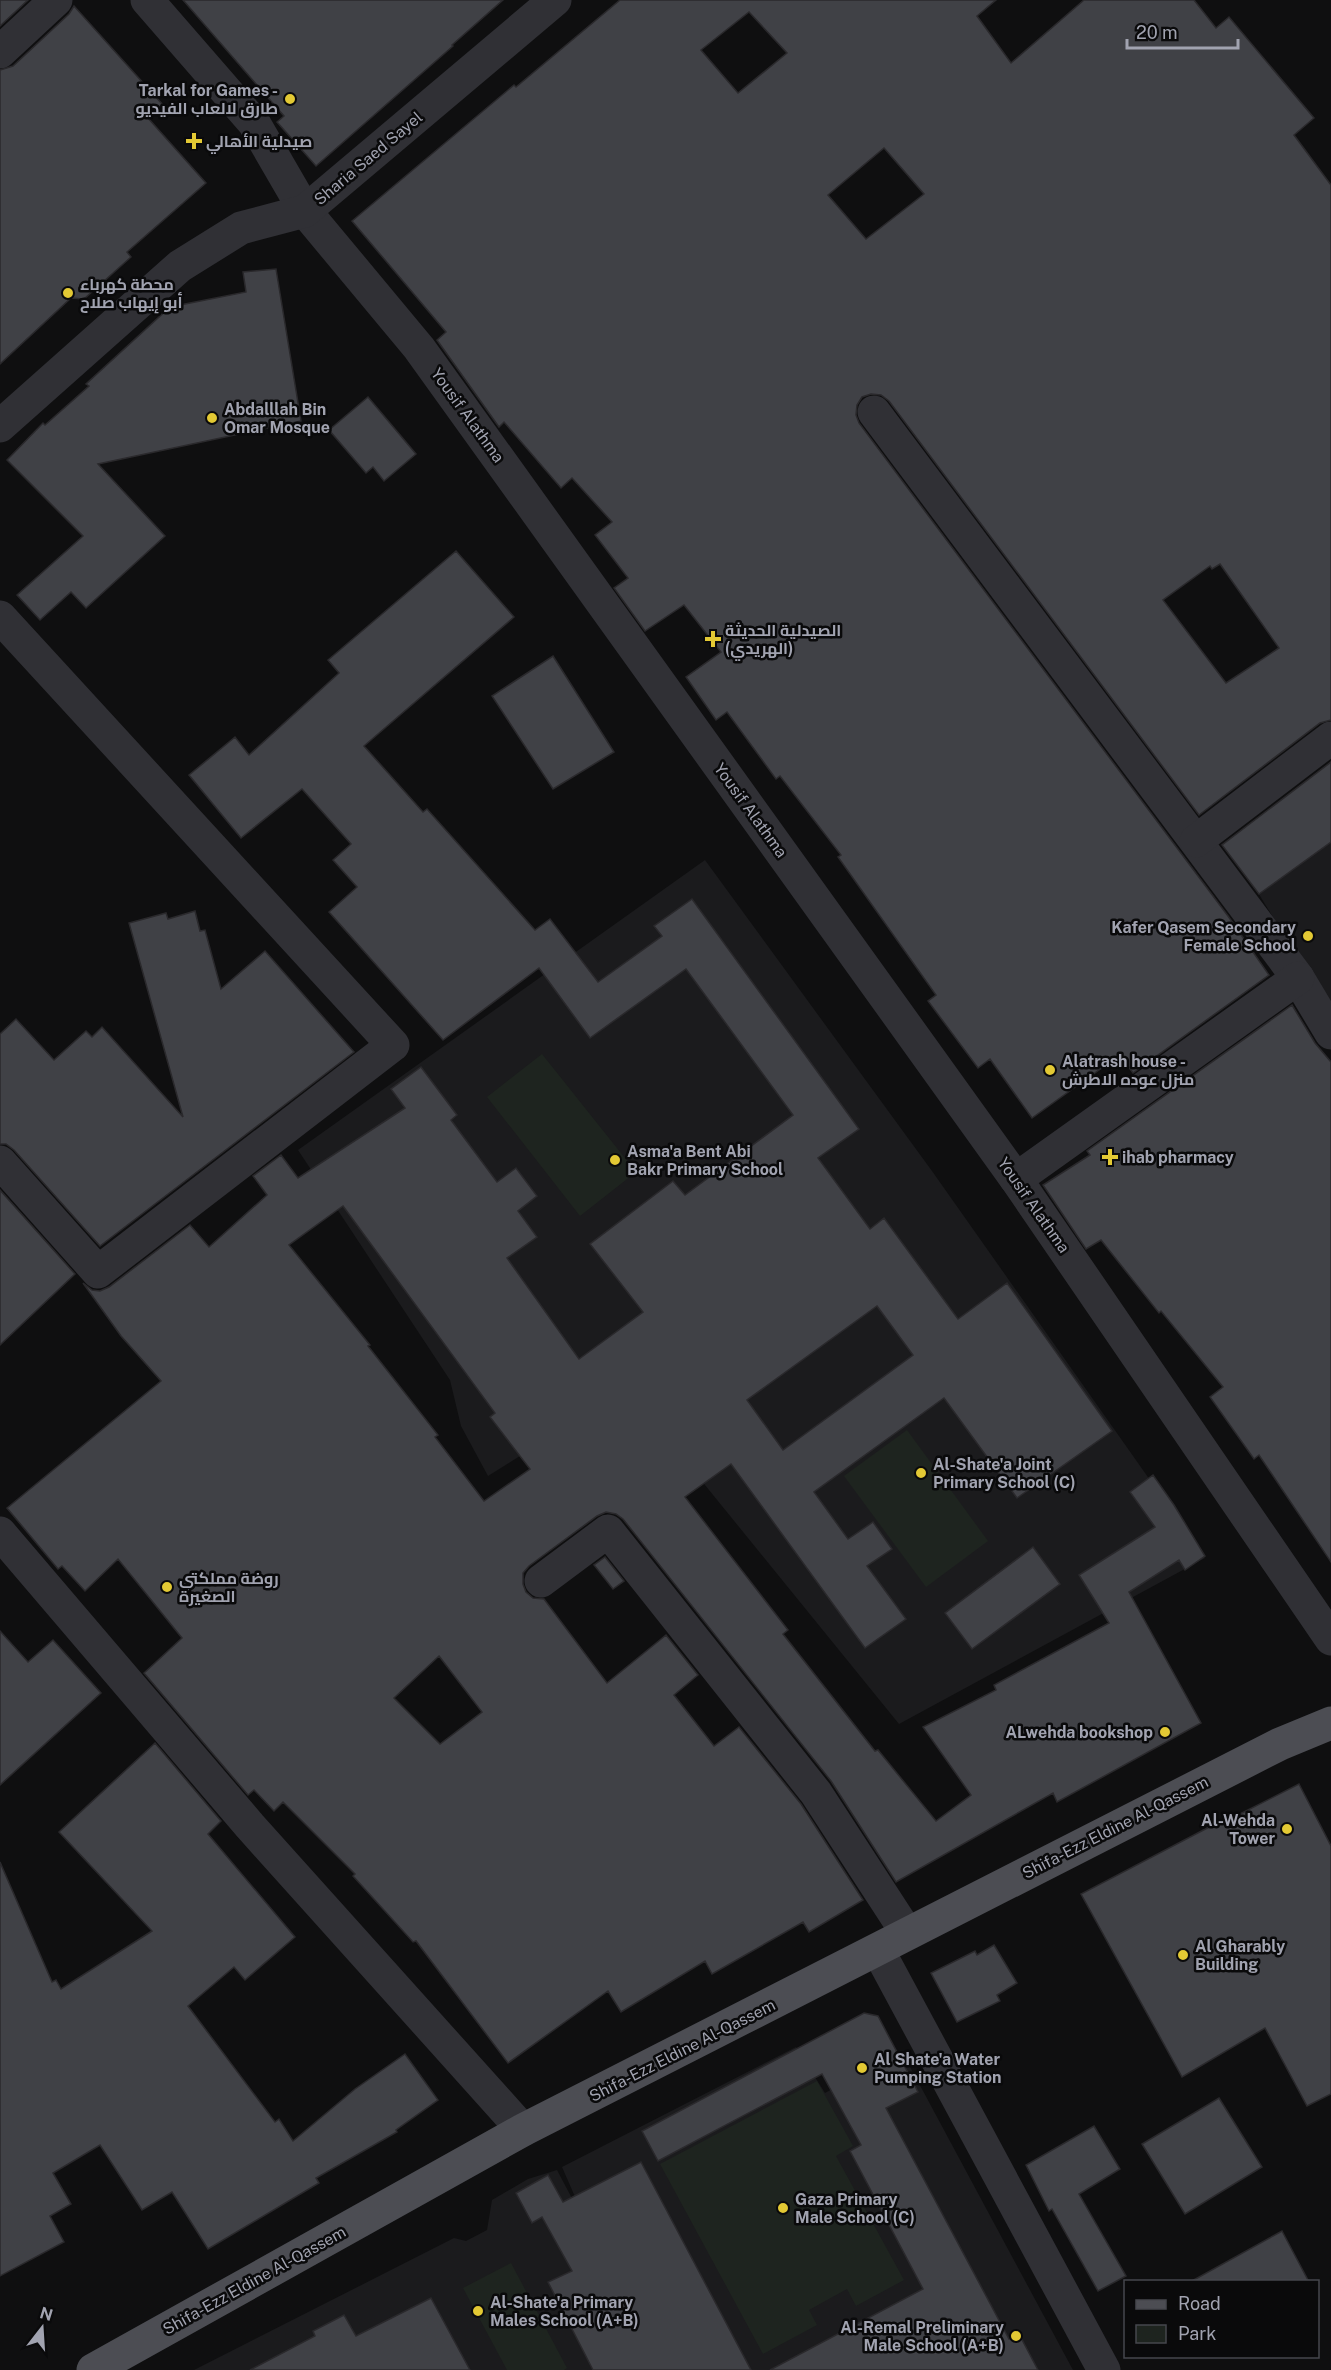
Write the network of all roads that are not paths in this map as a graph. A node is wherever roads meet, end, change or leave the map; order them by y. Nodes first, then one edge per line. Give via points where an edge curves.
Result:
1 (57, 0) edge
2 (147, 0) edge
3 (555, 0) edge
4 (0, 52) edge
5 (305, 211) junction
6 (874, 412) dead end
7 (0, 426) edge
8 (0, 617) edge
9 (1331, 738) edge
10 (1196, 841) junction
11 (1298, 978) junction
12 (1331, 1033) edge
13 (0, 1162) edge
14 (1016, 1179) junction
15 (0, 1533) edge
16 (541, 1581) dead end
17 (1331, 1639) edge
18 (1331, 1705) edge
19 (1331, 1723) edge
20 (1280, 1744) junction
21 (907, 1933) junction
22 (878, 1950) junction
23 (524, 2130) junction
24 (93, 2370) edge
25 (1104, 2370) edge

1 - 4 street
2 - 5 street, Yousif Alathma via 254,123
3 - 5 street, Sharia Saed Sayel
5 - 7 street, Sharia Saed Sayel via 241,228 180,266
5 - 14 street, Yousif Alathma via 419,348
6 - 10 street
8 - 13 street via 393,1045 98,1272
9 - 10 street
10 - 11 street
11 - 12 street
11 - 14 street
14 - 17 street, Yousif Alathma
15 - 23 street via 250,1826
16 - 21 street via 608,1531 816,1793
18 - 20 main road
19 - 20 main road
20 - 21 main road, Shifa-Ezz Eldine Al-Qassem
21 - 22 main road, Shifa-Ezz Eldine Al-Qassem
22 - 23 main road, Shifa-Ezz Eldine Al-Qassem
22 - 25 street
23 - 24 main road, Shifa-Ezz Eldine Al-Qassem

